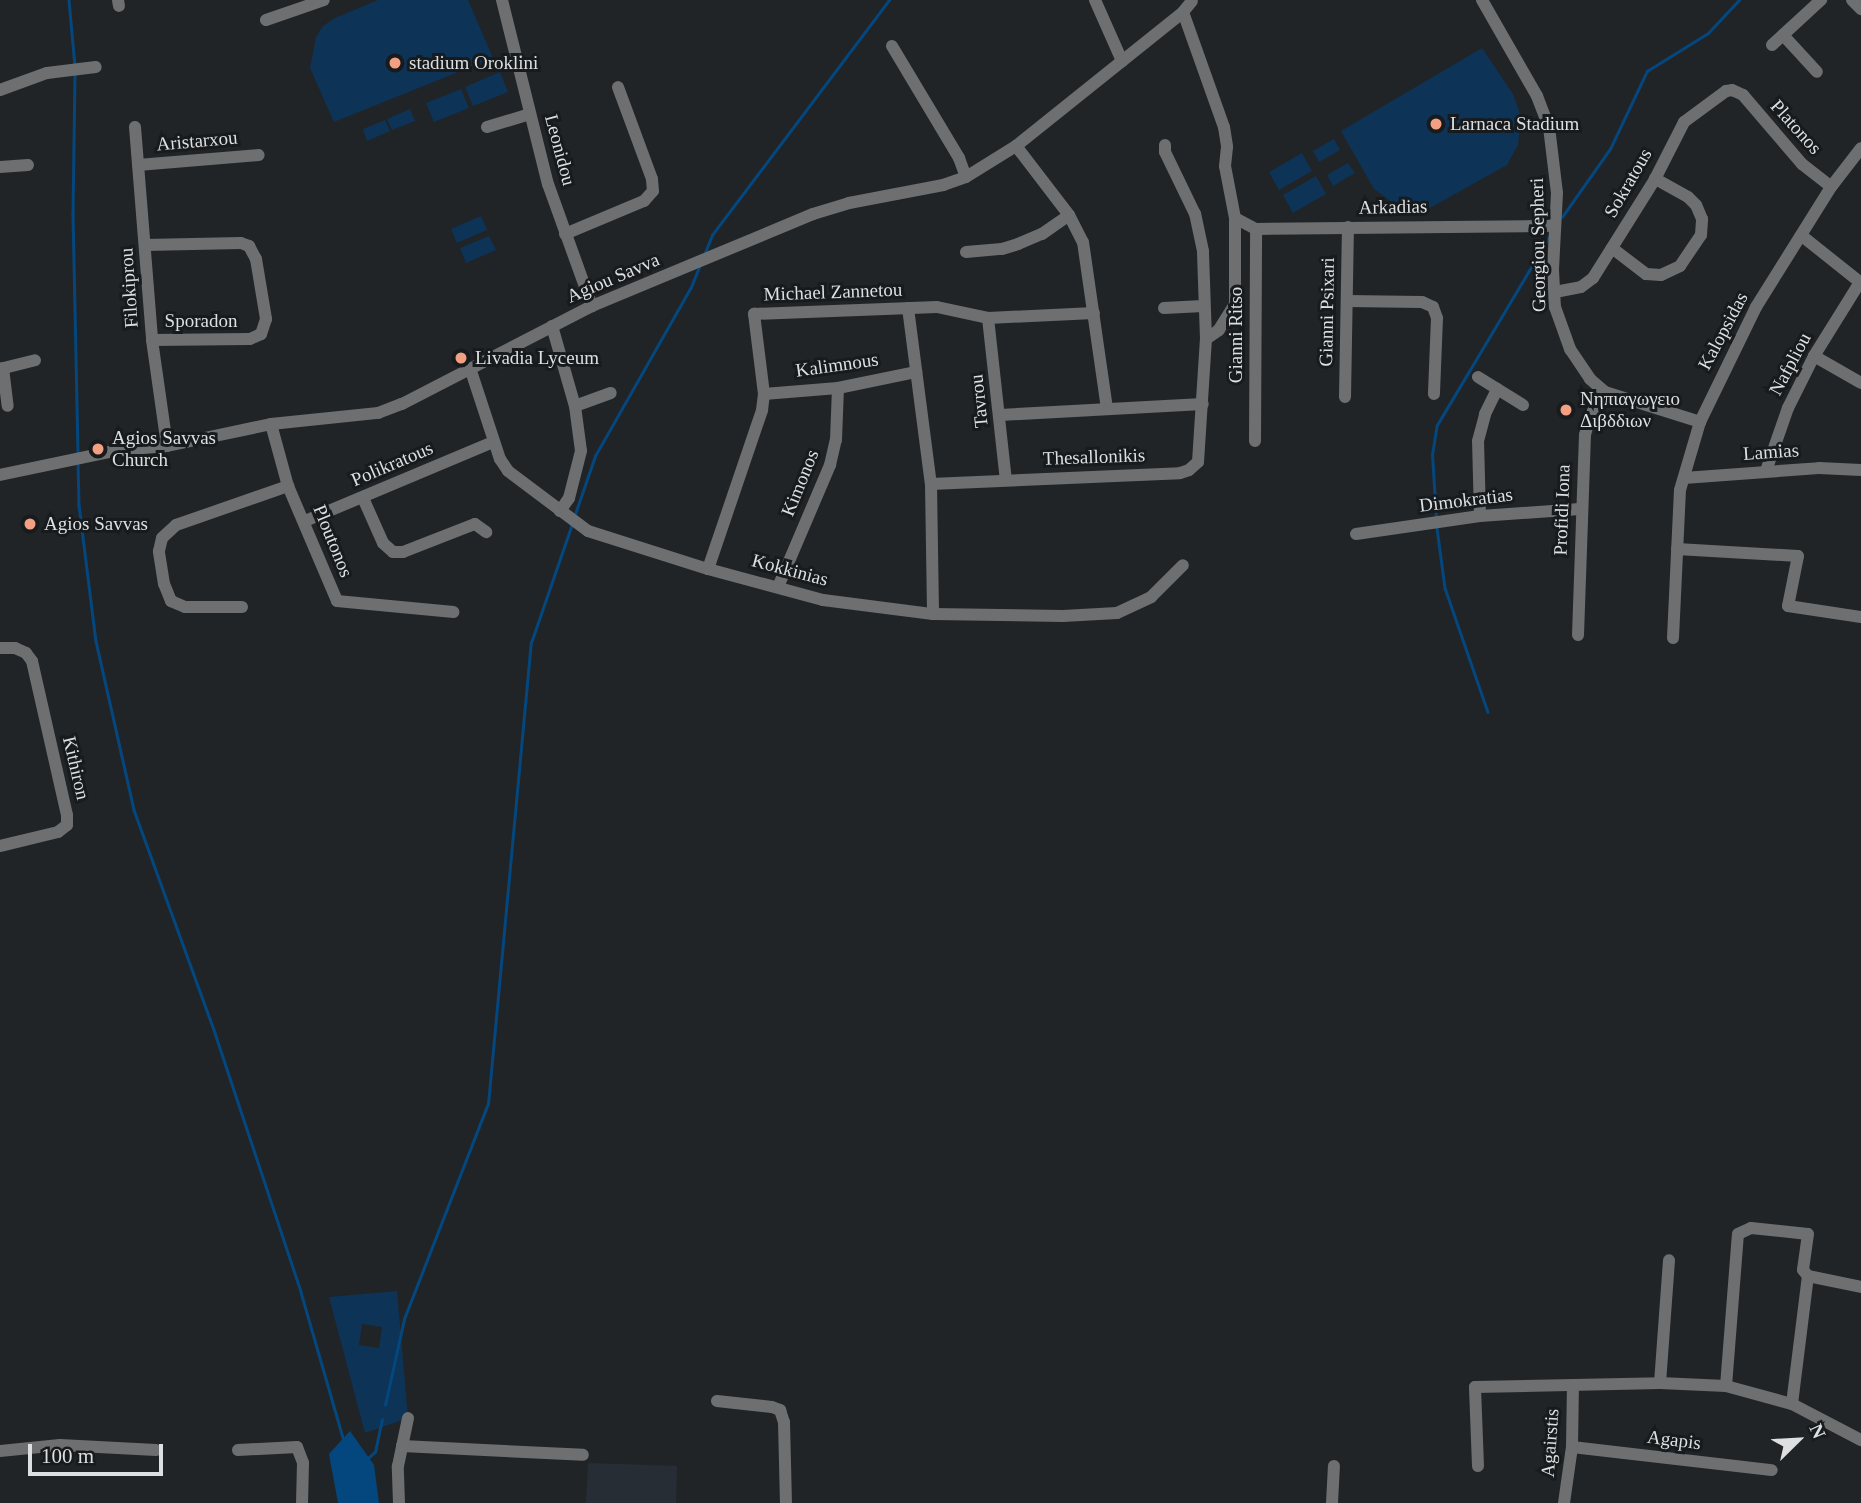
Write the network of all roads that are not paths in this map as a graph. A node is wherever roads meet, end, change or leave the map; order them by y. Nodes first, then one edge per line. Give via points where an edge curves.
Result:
1 (324, 0) edge
2 (502, 0) edge
3 (1095, 0) edge
4 (1194, 0) edge
5 (1482, 0) edge
6 (1821, 0) edge
7 (1852, 0) edge
8 (1861, 9) edge
9 (1183, 12) junction
10 (266, 20) dead end
11 (1783, 36) junction
12 (892, 46) dead end
13 (1772, 46) dead end
14 (1122, 61) junction
15 (96, 67) dead end
16 (1817, 72) dead end
17 (618, 86) dead end
18 (0, 90) edge
19 (1735, 91) joint
20 (530, 114) junction
21 (135, 127) dead end
22 (487, 127) dead end
23 (1165, 145) dead end
24 (1016, 146) junction
25 (1861, 148) edge
26 (259, 155) dead end
27 (28, 165) dead end
28 (138, 165) junction
29 (0, 167) edge
30 (966, 177) junction
31 (1655, 179) junction
32 (1831, 187) junction
33 (1069, 215) junction
34 (1235, 218) junction
35 (1348, 227) junction
36 (1554, 228) junction
37 (1256, 229) junction
38 (565, 234) junction
39 (1802, 236) junction
40 (145, 245) junction
41 (1612, 248) junction
42 (966, 252) dead end
43 (1860, 282) edge
44 (1555, 292) junction
45 (1347, 301) junction
46 (592, 306) junction
47 (1203, 306) junction
48 (908, 308) junction
49 (1164, 308) dead end
50 (1094, 313) junction
51 (988, 318) junction
52 (552, 326) junction
53 (1206, 339) junction
54 (152, 340) junction
55 (1814, 356) junction
56 (35, 360) dead end
57 (1, 368) edge
58 (470, 368) junction
59 (916, 372) junction
60 (1478, 377) dead end
61 (1861, 383) edge
62 (838, 388) junction
63 (1497, 389) junction
64 (1605, 392) junction
65 (611, 393) dead end
66 (764, 394) junction
67 (1434, 394) dead end
68 (1345, 397) dead end
69 (1203, 404) junction
70 (1523, 405) dead end
71 (575, 406) junction
72 (8, 407) dead end
73 (1107, 408) junction
74 (1000, 415) junction
75 (1700, 422) junction
76 (271, 424) junction
77 (1255, 441) dead end
78 (494, 442) junction
79 (167, 446) junction
80 (1861, 470) edge
81 (1766, 471) junction
82 (0, 475) edge
83 (1684, 478) junction
84 (1006, 480) junction
85 (931, 484) junction
86 (288, 485) junction
87 (363, 498) junction
88 (1580, 509) junction
89 (563, 512) junction
90 (1480, 516) junction
91 (305, 521) junction
92 (486, 532) dead end
93 (1356, 534) dead end
94 (1677, 549) junction
95 (1182, 565) dead end
96 (708, 569) junction
97 (778, 587) junction
98 (242, 607) dead end
99 (453, 612) dead end
100 (933, 614) junction
101 (1861, 617) edge
102 (1578, 635) dead end
103 (1673, 638) dead end
104 (0, 648) edge
105 (0, 846) edge
106 (1669, 1260) dead end
107 (1808, 1276) junction
108 (1861, 1287) edge
109 (1660, 1383) junction
110 (1573, 1385) junction
111 (1726, 1386) junction
112 (717, 1401) dead end
113 (1792, 1404) junction
114 (408, 1418) dead end
115 (1861, 1440) edge
116 (402, 1446) junction
117 (1572, 1447) junction
118 (156, 1450) dead end
119 (238, 1450) dead end
120 (0, 1451) edge
121 (583, 1455) dead end
122 (1334, 1466) dead end
123 (1478, 1466) dead end
124 (1772, 1470) dead end
125 (302, 1503) edge
126 (399, 1503) edge
127 (786, 1503) edge
128 (1332, 1503) edge
129 (1564, 1503) edge

1 - 10 street
2 - 20 street, Leonidou
3 - 14 street
4 - 9 street, Agiou Savva
5 - 36 street, Georgiou Sepheri via 1537,96 1549,127 1555,163
6 - 11 street
7 - 8 street
9 - 14 street, Agiou Savva
9 - 34 street via 1224,127 1225,166
11 - 13 street
11 - 16 street
12 - 30 street
14 - 24 street, Agiou Savva
15 - 18 street via 39,75
17 - 38 street via 653,191 644,201
19 - 31 street, Sokratous via 1723,93 1687,119
19 - 32 street, Platonos via 1802,164
20 - 22 street
20 - 38 street, Leonidou
21 - 28 street, Filokiprou
23 - 47 street via 1200,230
24 - 30 street, Agiou Savva
24 - 33 street
25 - 32 street, Kalopsidas
26 - 28 street, Aristarxou
27 - 29 street
28 - 40 street, Filokiprou
30 - 46 street, Agiou Savva via 831,207
31 - 41 street, Sokratous
31 - 41 street via 1696,205 1702,219 1701,235 1680,266 1661,275 1646,274
32 - 39 street, Kalopsidas
33 - 42 street via 1018,244
33 - 50 street via 1083,242
34 - 37 street, Arkadias
34 - 53 street via 1235,304 1224,324
35 - 36 street, Arkadias
35 - 37 street, Arkadias
35 - 45 street, Gianni Psixari
36 - 44 street, Georgiou Sepheri
37 - 77 street, Gianni Ritso
38 - 46 street, Leonidou
39 - 43 street
39 - 75 street, Kalopsidas via 1756,307
40 - 54 street, Filokiprou
40 - 54 street, Sporadon via 249,246 256,259 266,319 261,334 250,339
41 - 44 street, Sokratous via 1585,285
43 - 55 street, Nafpliou
44 - 64 street, Georgiou Sepheri via 1558,319 1570,349
45 - 67 street via 1422,302 1433,307 1437,318
45 - 68 street, Gianni Psixari
46 - 52 street, Agiou Savva
47 - 49 street
47 - 53 street
48 - 51 street, Michael Zannetou via 937,307
48 - 59 street
48 - 66 street, Michael Zannetou via 754,314
50 - 51 street, Michael Zannetou
50 - 73 street
51 - 74 street, Tavrou
52 - 58 street, Agiou Savva
52 - 71 street
53 - 69 street
54 - 79 street, Filokiprou
55 - 61 street
55 - 81 street, Nafpliou via 1783,421
56 - 57 street
57 - 72 street
58 - 76 street, Agiou Savva via 378,413
58 - 78 street, Kokkinias
59 - 62 street, Kalimnous
59 - 85 street
60 - 63 street
62 - 66 street, Kalimnous
62 - 97 street, Kimonos via 830,465
63 - 70 street
63 - 90 street via 1478,441
64 - 75 street
64 - 88 street, Profidi Iona via 1586,427
65 - 71 street
66 - 96 street, Michael Zannetou via 760,418
69 - 73 street
69 - 84 street, Thesallonikis via 1200,453 1189,470
71 - 89 street via 581,451
73 - 74 street
74 - 84 street, Tavrou
75 - 83 street, Kalopsidas
76 - 79 street, Agiou Savva
76 - 86 street, Ploutonos
78 - 87 street, Polikratous
78 - 89 street, Kokkinias via 509,471
79 - 82 street, Agiou Savva via 119,450
80 - 81 street, Lamias
81 - 83 street, Lamias
83 - 94 street, Kalopsidas
84 - 85 street, Thesallonikis
85 - 100 street
86 - 91 street, Ploutonos
86 - 98 street via 176,525 162,538 163,584 171,601 185,607
87 - 91 street, Polikratous
87 - 92 street via 383,543 393,552 474,524
88 - 90 street, Dimokratias
88 - 102 street, Profidi Iona
89 - 96 street, Kokkinias via 620,543
90 - 93 street, Dimokratias
91 - 99 street, Ploutonos via 337,601
94 - 101 street via 1798,556 1788,606
94 - 103 street, Kalopsidas
95 - 100 street, Kokkinias via 1151,597 1116,612
96 - 97 street, Kokkinias
97 - 100 street, Kokkinias via 823,600
104 - 105 street, Kithiron via 15,648 32,661 67,815 67,825 58,832
106 - 109 street
107 - 108 street
107 - 111 street via 1803,1270 1808,1234 1751,1227 1738,1234
107 - 113 street
109 - 110 street
109 - 111 street
110 - 117 street, Agairstis
110 - 123 street via 1475,1387
111 - 113 street
112 - 127 street via 780,1410
113 - 115 street
114 - 116 street
116 - 121 street
116 - 126 street
117 - 124 street, Agapis
117 - 129 street, Agairstis
118 - 120 street via 60,1445
119 - 125 street via 297,1447 303,1463
122 - 128 street

